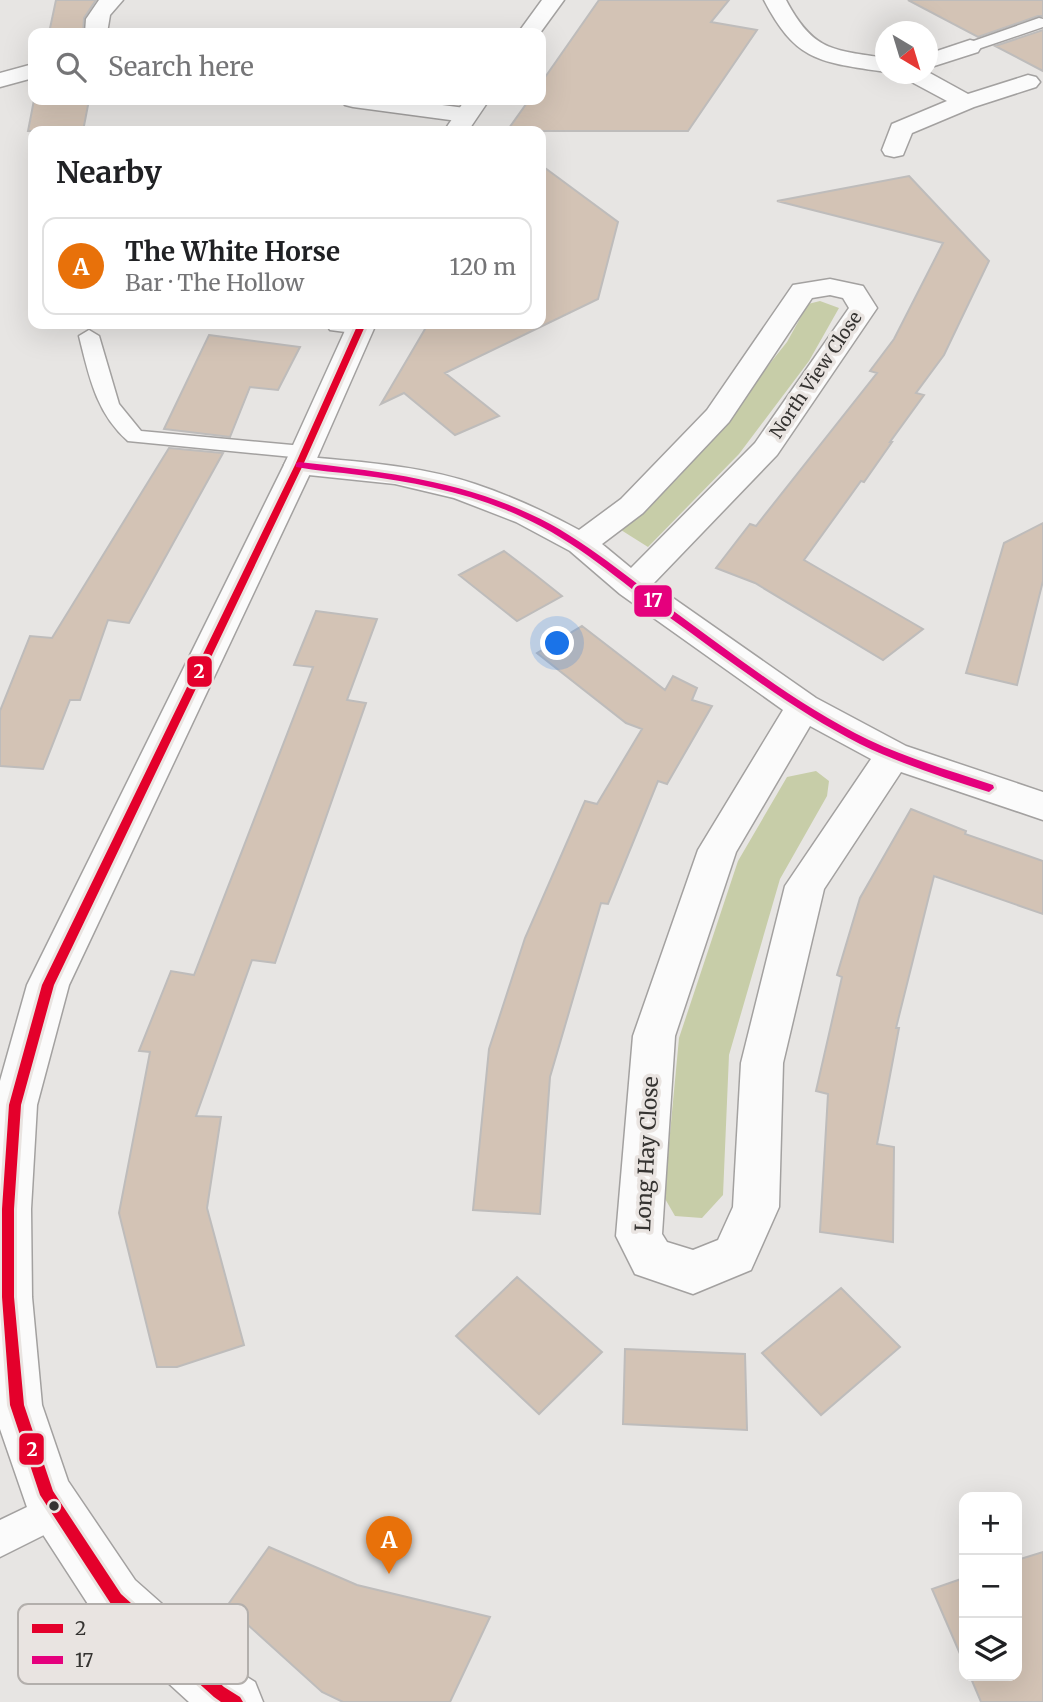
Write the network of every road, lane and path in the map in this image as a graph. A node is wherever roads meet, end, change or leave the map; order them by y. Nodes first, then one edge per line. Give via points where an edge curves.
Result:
1 (112, 0) edge
2 (553, 0) edge
3 (775, 0) edge
4 (1040, 23) dead end
5 (96, 28) edge
6 (532, 28) edge
7 (970, 47) joint
8 (938, 58) edge
9 (875, 63) edge
10 (28, 72) edge
11 (0, 80) edge
12 (1028, 82) dead end
13 (933, 84) edge
14 (966, 102) junction
15 (391, 105) edge
16 (466, 115) edge
17 (894, 150) dead end
18 (352, 329) edge
19 (89, 336) dead end
20 (301, 458) junction
21 (581, 544) junction
22 (632, 586) junction
23 (803, 707) junction
24 (893, 755) junction
25 (1043, 806) edge
26 (7, 1106) edge
27 (56, 1511) junction
28 (0, 1539) edge
29 (122, 1604) edge
30 (210, 1684) edge
31 (235, 1702) edge

1 - 5 street
2 - 6 street
3 - 9 street via 793,33 810,47
4 - 7 lane
7 - 8 street
10 - 11 street
12 - 14 street
13 - 14 street
14 - 17 street via 901,129
15 - 16 street
18 - 20 street
19 - 20 lane via 110,412 135,437
20 - 21 street via 463,490 527,515
20 - 26 street via 48,985
21 - 22 street
21 - 22 street, North View Close via 632,506 718,416 803,290 830,287 852,292 863,308 766,449
22 - 23 street
23 - 24 street
23 - 24 street, Long Hay Close via 717,850 654,1036 639,1236 651,1259 693,1272 735,1255 756,1207 762,1063 805,886
24 - 25 street
26 - 27 street via 8,1297 17,1405
27 - 28 lane
27 - 29 street
30 - 31 street

